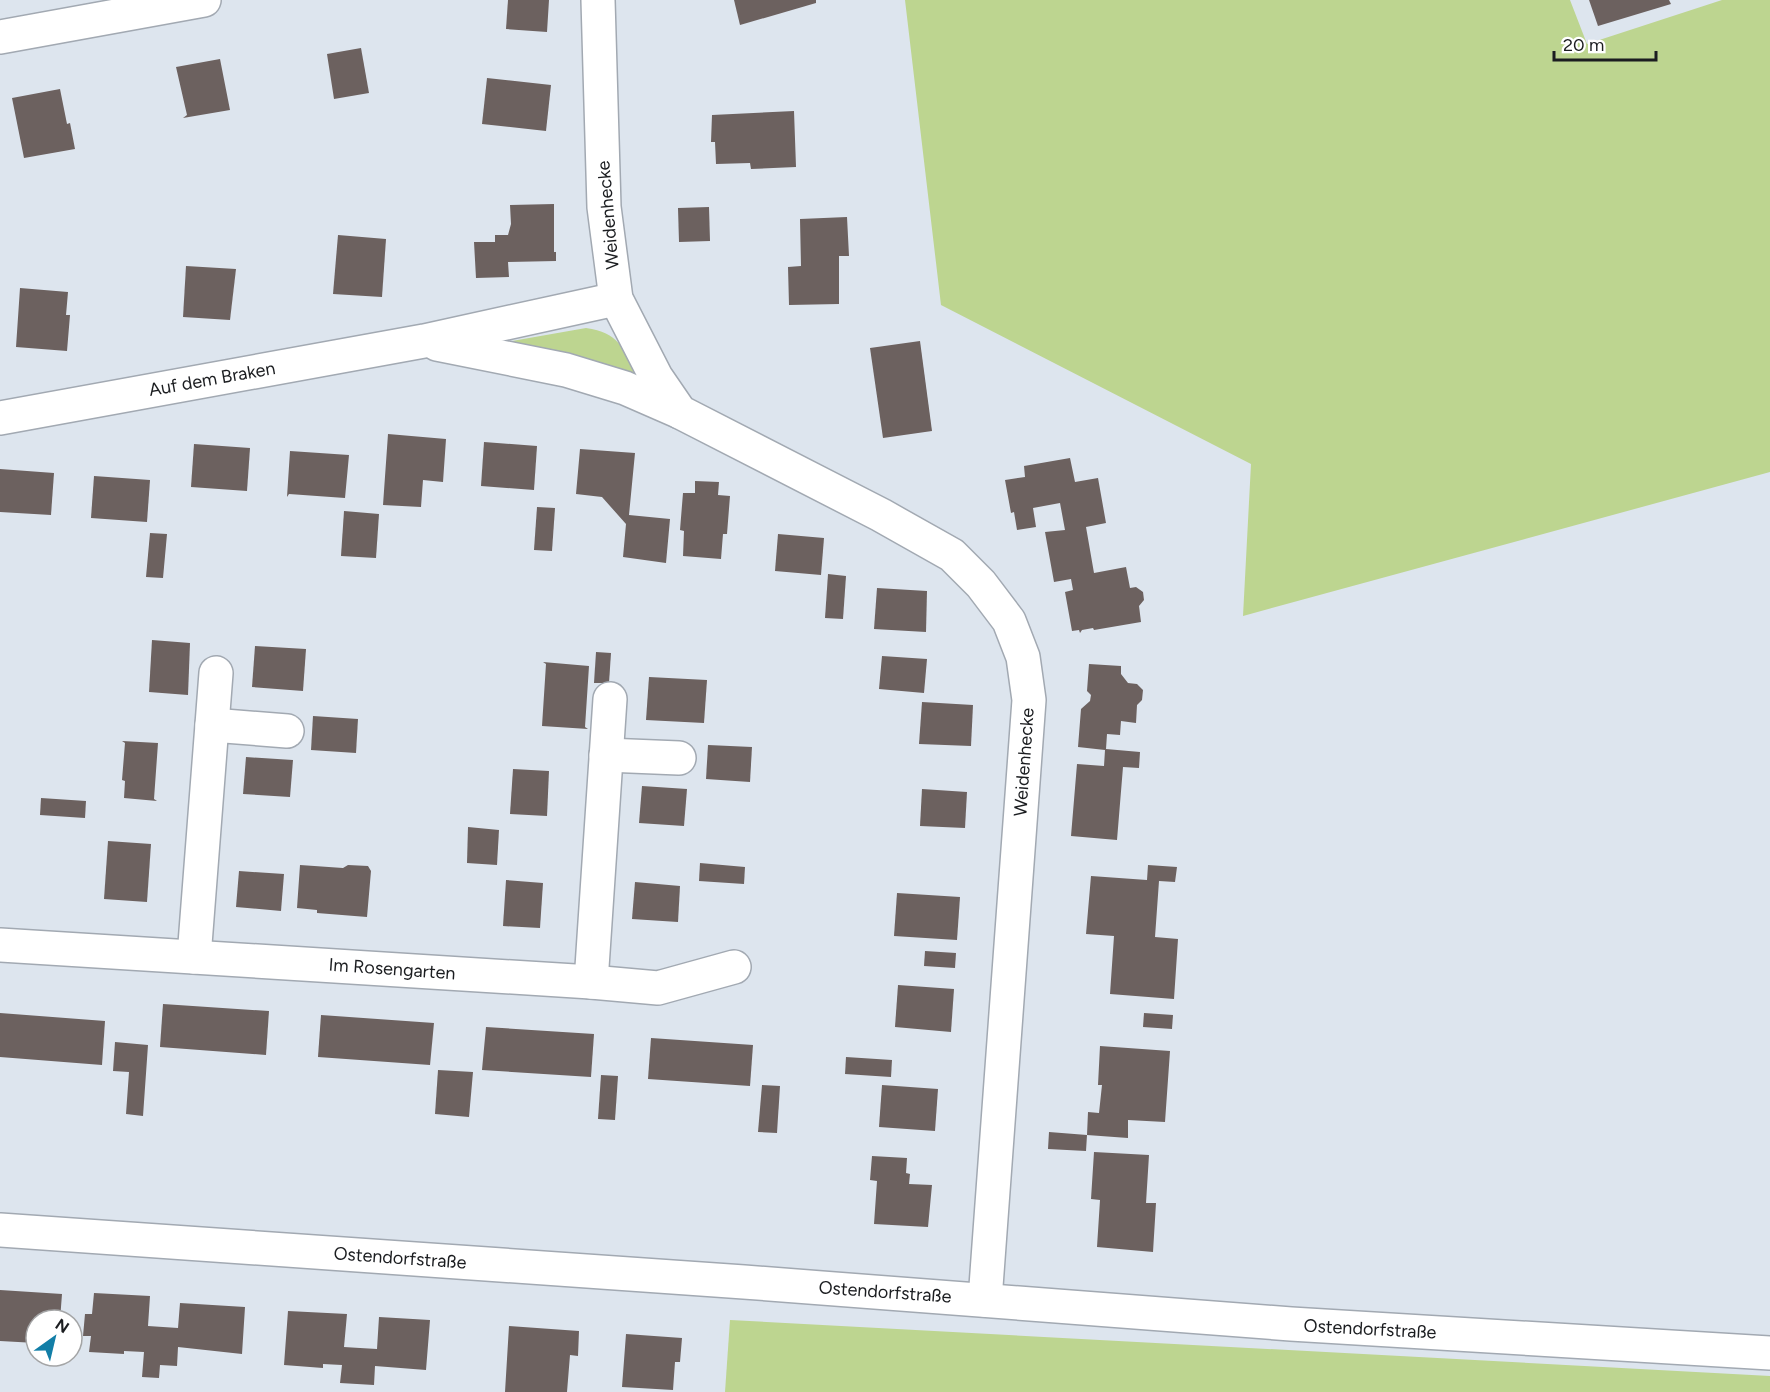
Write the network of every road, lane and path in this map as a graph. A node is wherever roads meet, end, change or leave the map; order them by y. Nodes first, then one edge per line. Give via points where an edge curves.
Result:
1 (204, 0) edge
2 (598, 0) edge
3 (0, 37) edge
4 (616, 299) junction
5 (424, 341) junction
6 (566, 370) joint
7 (680, 412) junction
8 (0, 418) edge
9 (216, 673) dead end
10 (610, 699) dead end
11 (212, 724) junction
12 (287, 731) dead end
13 (606, 755) junction
14 (679, 758) dead end
15 (0, 945) edge
16 (194, 957) junction
17 (734, 967) dead end
18 (591, 982) junction
19 (0, 1230) edge
20 (985, 1300) junction
21 (1770, 1353) edge

1 - 3 street
2 - 4 street, Weidenhecke via 604,207
4 - 5 street, Auf dem Braken
4 - 7 street, Weidenhecke via 656,377
5 - 6 street, Auf dem Braken
5 - 8 street, Auf dem Braken
6 - 7 street, Weidenhecke via 625,388
7 - 20 street, Weidenhecke via 881,514 952,555 1009,621 1023,657 1029,700
9 - 11 street
10 - 13 street
11 - 12 street
11 - 16 street
13 - 14 street
13 - 18 street
15 - 16 street, Im Rosengarten
16 - 18 street, Im Rosengarten
17 - 18 street, Im Rosengarten via 657,988
19 - 20 street, Ostendorfstraße
20 - 21 street, Ostendorfstraße via 1291,1324

